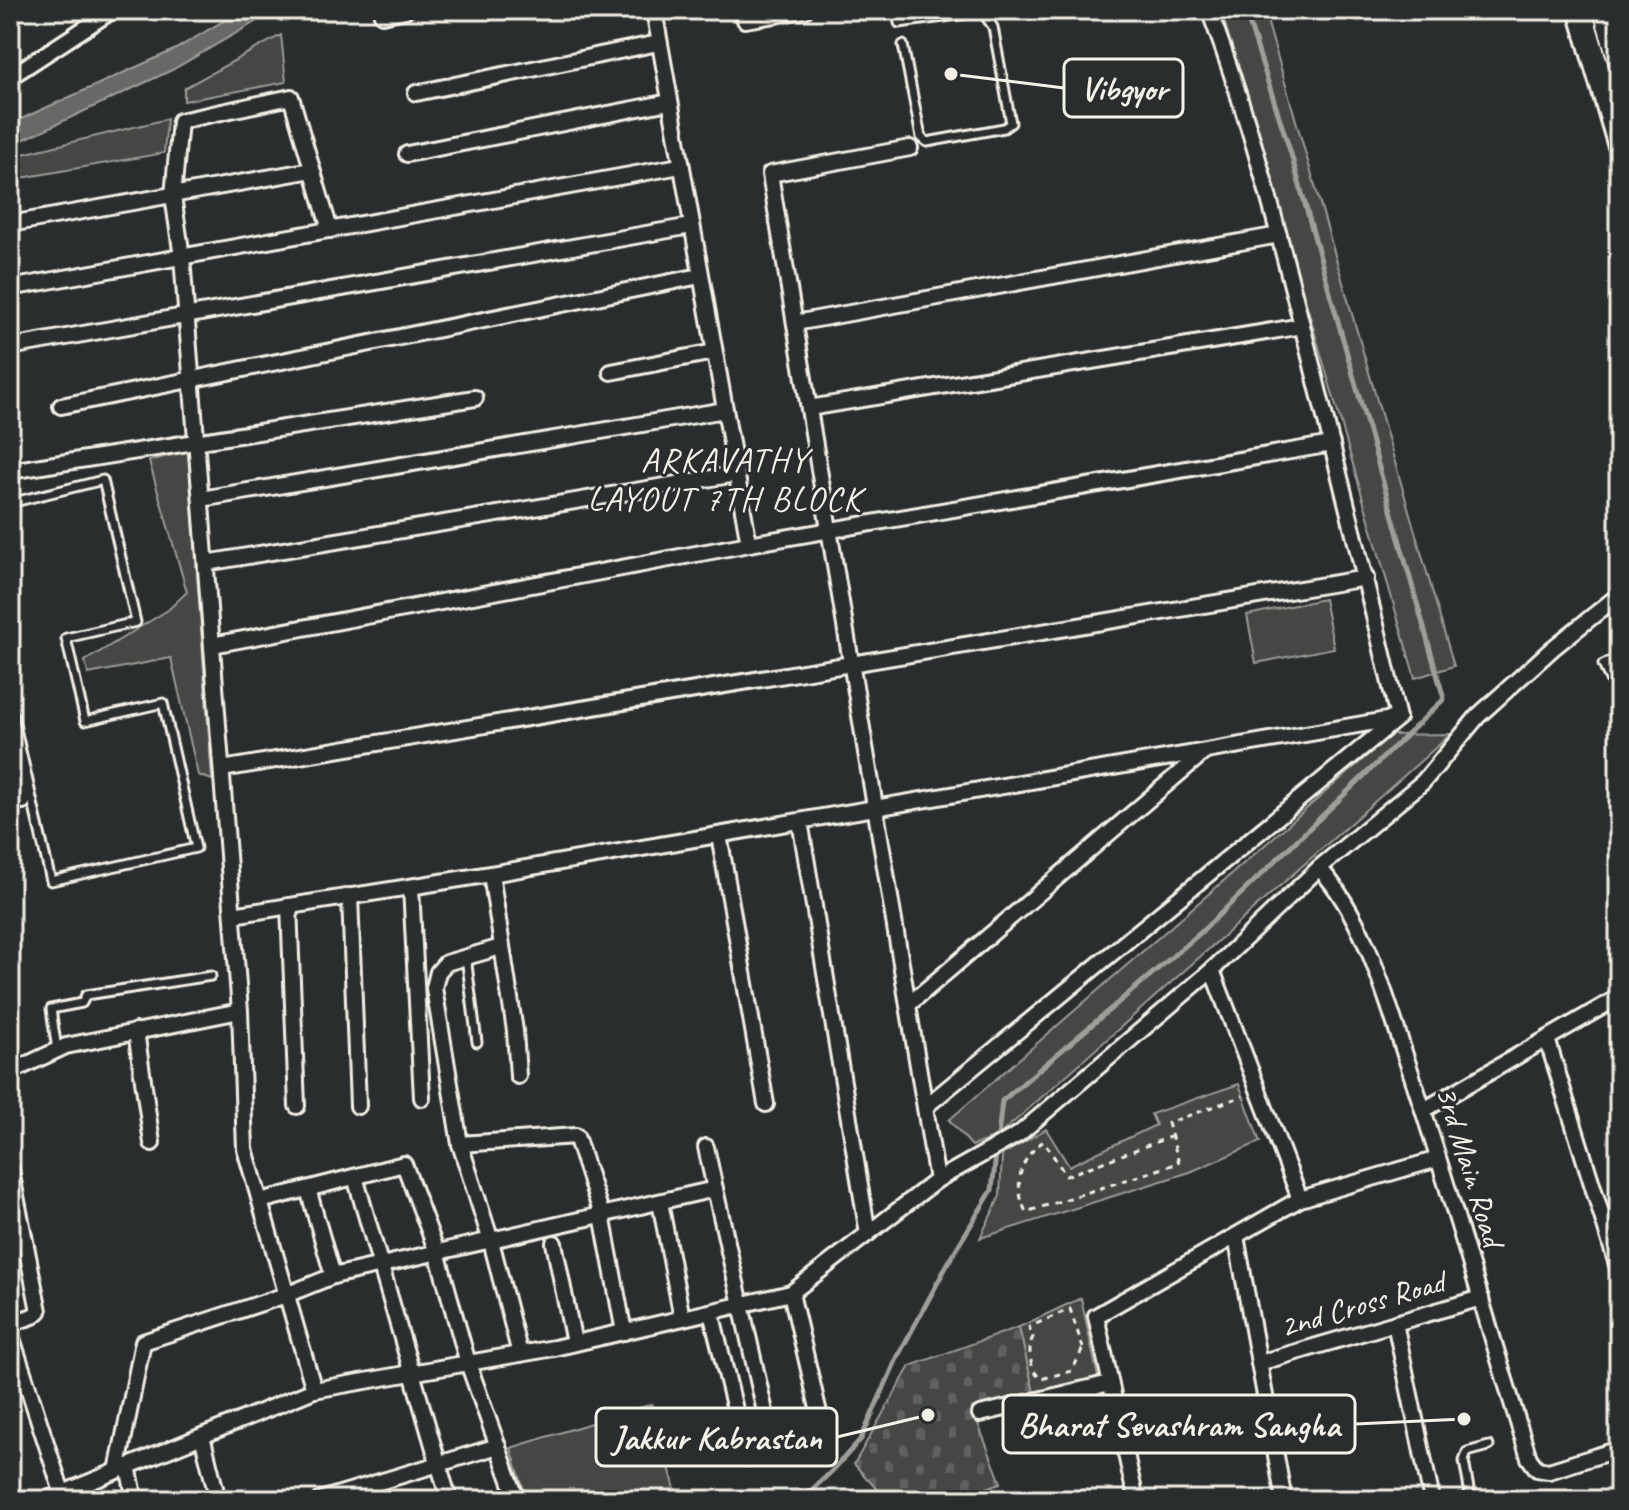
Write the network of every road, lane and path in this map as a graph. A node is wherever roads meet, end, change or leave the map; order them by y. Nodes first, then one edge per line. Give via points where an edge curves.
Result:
1 (113, 10) edge
2 (406, 10) edge
3 (654, 10) edge
4 (805, 10) edge
5 (897, 10) edge
6 (1209, 10) edge
7 (1580, 10) edge
8 (1605, 10) edge
9 (981, 11) edge
10 (382, 15) dead end
11 (745, 20) dead end
12 (658, 43) junction
13 (903, 45) dead end
14 (1619, 57) edge
15 (10, 77) edge
16 (416, 93) dead end
17 (669, 102) junction
18 (1619, 143) edge
19 (910, 148) dead end
20 (407, 154) dead end
21 (680, 166) junction
22 (312, 170) junction
23 (173, 196) junction
24 (10, 224) edge
25 (691, 226) junction
26 (330, 230) junction
27 (1279, 235) junction
28 (182, 257) junction
29 (700, 276) junction
30 (10, 288) edge
31 (187, 315) junction
32 (795, 323) junction
33 (1302, 326) junction
34 (10, 347) edge
35 (714, 352) junction
36 (611, 372) dead end
37 (192, 381) junction
38 (475, 398) dead end
39 (61, 406) dead end
40 (809, 408) junction
41 (725, 410) junction
42 (197, 443) junction
43 (1332, 444) junction
44 (10, 471) edge
45 (736, 474) junction
46 (201, 499) junction
47 (10, 503) edge
48 (829, 530) junction
49 (749, 544) junction
50 (206, 563) junction
51 (1366, 578) junction
52 (1619, 595) edge
53 (212, 645) junction
54 (1619, 657) edge
55 (851, 664) junction
56 (1619, 698) edge
57 (10, 703) edge
58 (1398, 718) junction
59 (10, 746) edge
60 (1204, 751) junction
61 (222, 769) junction
62 (23, 801) dead end
63 (875, 808) junction
64 (800, 821) junction
65 (719, 835) junction
66 (1319, 868) junction
67 (491, 874) junction
68 (411, 887) junction
69 (350, 896) junction
70 (289, 906) junction
71 (233, 915) junction
72 (501, 947) junction
73 (466, 957) junction
74 (1212, 970) junction
75 (211, 976) dead end
76 (1619, 997) edge
77 (908, 1005) junction
78 (240, 1011) junction
79 (136, 1031) junction
80 (1547, 1039) junction
81 (477, 1042) dead end
82 (57, 1050) junction
83 (10, 1075) edge
84 (518, 1076) dead end
85 (1258, 1090) junction
86 (422, 1098) dead end
87 (766, 1104) dead end
88 (297, 1106) dead end
89 (358, 1106) dead end
90 (925, 1107) junction
91 (1424, 1110) junction
92 (1172, 1136) junction
93 (152, 1143) dead end
94 (460, 1144) junction
95 (706, 1147) dead end
96 (1438, 1159) junction
97 (10, 1166) edge
98 (355, 1177) junction
99 (937, 1180) junction
100 (308, 1189) junction
101 (715, 1189) junction
102 (1300, 1199) junction
103 (260, 1201) junction
104 (660, 1202) junction
105 (602, 1215) junction
106 (868, 1234) junction
107 (1236, 1236) junction
108 (491, 1241) junction
109 (554, 1243) dead end
110 (437, 1252) junction
111 (381, 1266) junction
112 (1619, 1271) edge
113 (333, 1276) junction
114 (791, 1293) junction
115 (286, 1295) junction
116 (1481, 1298) junction
117 (743, 1305) junction
118 (711, 1312) junction
119 (682, 1318) junction
120 (1395, 1323) junction
121 (624, 1332) junction
122 (1102, 1342) junction
123 (574, 1343) junction
124 (1083, 1348) junction
125 (520, 1354) junction
126 (468, 1363) junction
127 (1259, 1363) junction
128 (413, 1373) junction
129 (1110, 1383) junction
130 (314, 1390) junction
131 (980, 1414) dead end
132 (766, 1416) dead end
133 (820, 1417) dead end
134 (202, 1436) junction
135 (498, 1446) junction
136 (1489, 1446) dead end
137 (1619, 1449) edge
138 (747, 1458) dead end
139 (438, 1465) junction
140 (123, 1469) junction
141 (62, 1492) junction
142 (328, 1499) edge
143 (46, 1500) edge
144 (135, 1500) edge
145 (218, 1500) edge
146 (449, 1500) edge
147 (517, 1500) edge
148 (1136, 1500) edge
149 (1284, 1500) edge
150 (1432, 1500) edge
151 (1471, 1500) edge

1 - 15 street
2 - 10 street
3 - 12 street
4 - 11 street
5 - 9 lane via 899,23
6 - 27 street
7 - 18 main road
8 - 14 main road
9 - 13 lane via 993,27 1011,123 1004,128 927,142 921,137
12 - 16 street
12 - 17 street
17 - 20 street
17 - 21 street
19 - 32 street via 770,174
21 - 25 street
21 - 26 street
22 - 23 street
22 - 23 street via 291,97 180,121
22 - 26 street
23 - 24 street
23 - 28 street
25 - 29 street
25 - 31 street
26 - 28 street
27 - 32 street
27 - 33 street
28 - 30 street
28 - 31 street
29 - 35 street
29 - 37 street
31 - 34 street
31 - 37 street
32 - 40 street
33 - 40 street
33 - 43 street
35 - 36 street
35 - 41 street
37 - 39 street
37 - 42 street
38 - 42 street
40 - 48 street
41 - 45 street
41 - 46 street
42 - 44 street
42 - 46 street
43 - 48 street
43 - 51 street
45 - 49 street
45 - 50 street
46 - 50 street
47 - 57 lane via 103,480 136,622 66,638 85,721 163,703 196,848 51,881
48 - 49 street
48 - 55 street
49 - 53 street
50 - 53 street
51 - 55 street
51 - 58 street
52 - 66 street via 1478,716 1423,782
53 - 61 street
54 - 56 lane via 1603,665
55 - 61 street
55 - 63 street
58 - 60 street
58 - 90 street
59 - 62 street
60 - 63 street
60 - 77 street
61 - 71 street
63 - 64 street
63 - 77 street
64 - 65 street
64 - 106 street
65 - 67 street
65 - 87 street
66 - 74 street
66 - 91 street, 3rd Main Road via 1340,892 1358,929
67 - 68 street
67 - 72 street
68 - 69 street
68 - 86 street
69 - 70 street
69 - 89 street
70 - 71 street
70 - 88 street
71 - 78 street
72 - 73 street
72 - 84 street
73 - 81 lane
73 - 94 street via 446,963 434,988
74 - 85 street
74 - 99 street via 1019,1134
75 - 82 lane via 86,995 82,1003 51,1009
76 - 80 street
77 - 90 street
78 - 79 street
78 - 103 street via 245,1149
79 - 82 street
79 - 93 street
80 - 91 street
80 - 112 street
82 - 83 street
85 - 92 path via 1168,1123
85 - 102 street
90 - 99 street
91 - 96 street, 3rd Main Road
92 - 92 path via 1179,1163 1026,1212 1022,1204 1022,1167 1044,1141 1066,1176
94 - 105 street via 576,1136
94 - 108 street
95 - 101 street
96 - 102 street
96 - 116 street, 3rd Main Road
97 - 141 street via 39,1311 13,1323 10,1332
98 - 100 street
98 - 110 street via 404,1164
98 - 111 street
99 - 106 street
100 - 103 street
100 - 113 street
101 - 104 street
101 - 117 street
102 - 107 street
103 - 115 street
104 - 105 street
104 - 119 street
105 - 108 street
105 - 121 street
106 - 114 street
107 - 122 street via 1096,1316
107 - 127 street
108 - 110 street
108 - 125 street
109 - 123 street
110 - 111 street
110 - 126 street
111 - 113 street
111 - 128 street
113 - 115 street
114 - 117 street
114 - 133 street
115 - 130 street
115 - 140 street via 143,1342
116 - 120 street, 2nd Cross Road
116 - 137 street, 3rd Main Road via 1529,1458 1537,1469 1558,1468
117 - 118 street
117 - 132 street
118 - 119 street
118 - 138 street
119 - 121 street
120 - 127 street, 2nd Cross Road
120 - 150 street
121 - 123 street
122 - 124 path
122 - 129 street
123 - 125 street
124 - 124 path via 1072,1371 1041,1379 1034,1372 1029,1327 1070,1309
125 - 126 street
126 - 128 street
126 - 135 street
127 - 149 street
128 - 130 street
128 - 139 street
129 - 131 street
129 - 148 street
130 - 134 street
134 - 140 street
134 - 145 street
135 - 139 street
135 - 147 street
136 - 151 lane via 1467,1452 1464,1461
139 - 142 street
139 - 146 street
140 - 141 street
140 - 144 street
141 - 143 street

